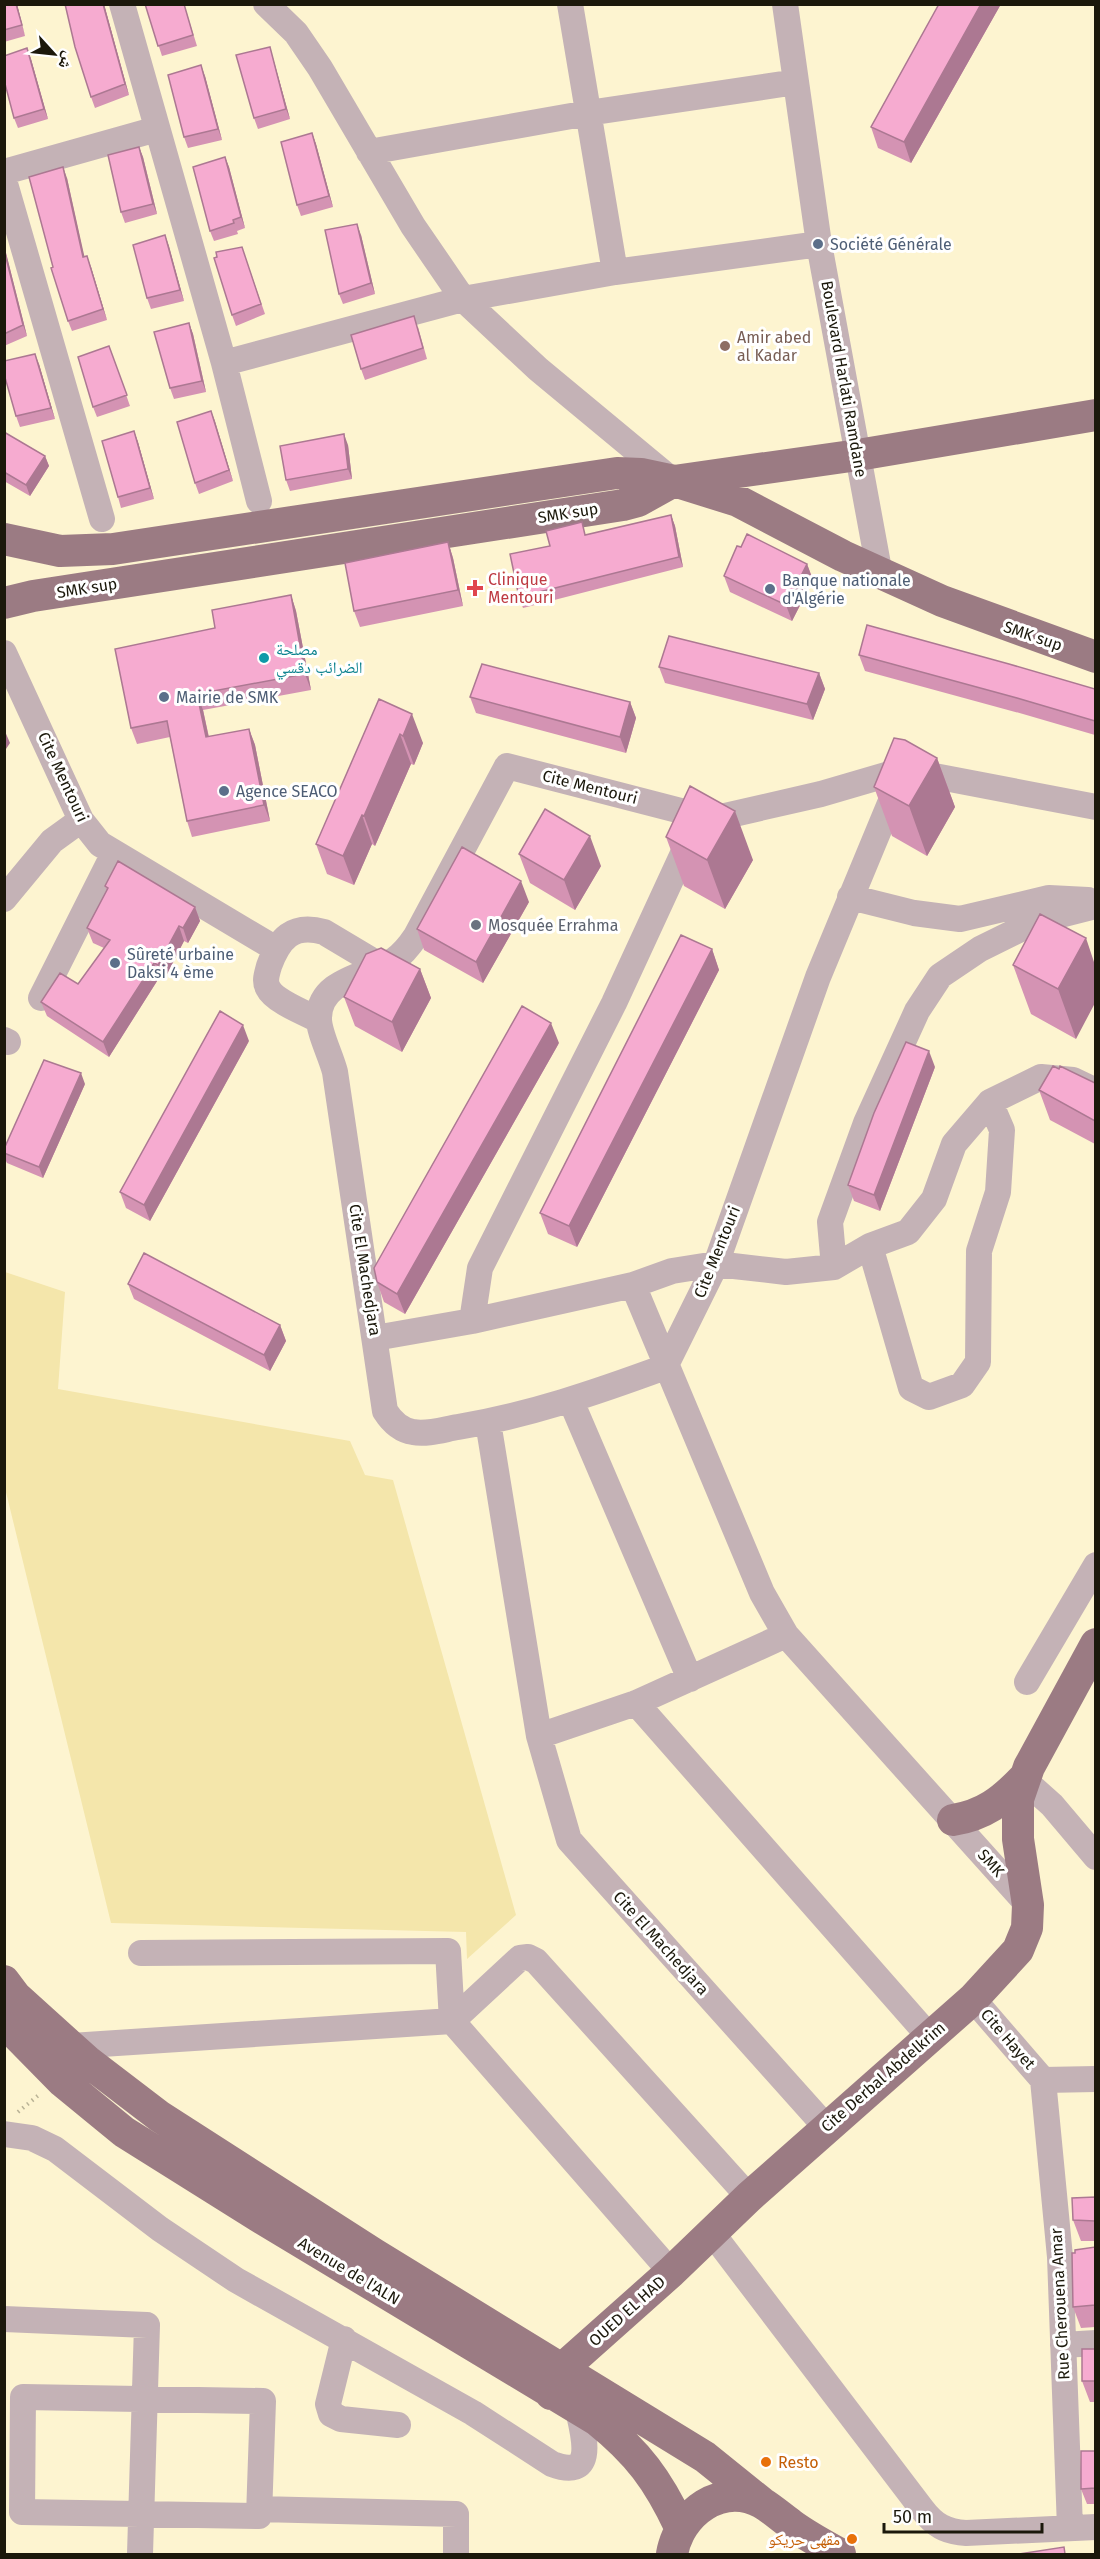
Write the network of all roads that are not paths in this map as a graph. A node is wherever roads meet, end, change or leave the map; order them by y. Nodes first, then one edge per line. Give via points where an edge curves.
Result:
1 (122, 4) edge
2 (266, 4) edge
3 (570, 4) edge
4 (785, 4) edge
5 (796, 82) junction
6 (588, 113) junction
7 (157, 129) junction
8 (369, 152) junction
9 (4, 172) edge
10 (4, 180) edge
11 (819, 244) junction
12 (615, 272) junction
13 (463, 299) junction
14 (224, 363) junction
15 (1095, 415) edge
16 (858, 455) junction
17 (674, 482) junction
18 (260, 501) dead end
19 (102, 519) dead end
20 (4, 539) edge
21 (880, 574) junction
22 (4, 603) edge
23 (4, 653) edge
24 (1095, 657) edge
25 (903, 770) junction
26 (1095, 807) edge
27 (700, 816) junction
28 (81, 820) junction
29 (114, 853) junction
30 (850, 897) junction
31 (4, 899) edge
32 (1095, 900) edge
33 (1095, 906) edge
34 (276, 949) junction
35 (381, 966) junction
36 (41, 998) edge
37 (319, 1020) junction
38 (1095, 1091) edge
39 (990, 1102) junction
40 (870, 1246) junction
41 (716, 1263) junction
42 (834, 1267) junction
43 (633, 1286) junction
44 (472, 1321) junction
45 (375, 1338) junction
46 (665, 1367) junction
47 (570, 1401) junction
48 (488, 1422) junction
49 (1095, 1565) edge
50 (786, 1635) junction
51 (1095, 1644) edge
52 (690, 1679) junction
53 (1027, 1682) dead end
54 (636, 1702) junction
55 (539, 1736) junction
56 (1023, 1779) junction
57 (953, 1820) junction
58 (1095, 1857) edge
59 (1028, 1905) junction
60 (141, 1953) dead end
61 (4, 1982) edge
62 (973, 1999) junction
63 (452, 2021) junction
64 (4, 2022) edge
65 (929, 2036) junction
66 (71, 2046) junction
67 (1095, 2079) edge
68 (1043, 2080) junction
69 (8, 2125) edge
70 (826, 2127) junction
71 (749, 2197) junction
72 (712, 2233) junction
73 (670, 2272) junction
74 (4, 2319) edge
75 (344, 2339) junction
76 (1095, 2343) edge
77 (1063, 2345) junction
78 (557, 2381) junction
79 (145, 2399) junction
80 (578, 2410) junction
81 (398, 2425) dead end
82 (14, 2450) edge
83 (260, 2509) junction
84 (771, 2510) junction
85 (140, 2514) junction
86 (1095, 2527) edge
87 (1070, 2528) junction
88 (676, 2541) edge
89 (140, 2554) edge
90 (456, 2554) edge
91 (796, 2554) edge
92 (840, 2554) edge

1 - 7 street
2 - 8 street via 296,33
3 - 6 street
4 - 5 street, Boulevard Harlati Ramdane
5 - 6 street
5 - 11 street, Boulevard Harlati Ramdane
6 - 8 street
6 - 12 street
7 - 9 street
7 - 14 street
8 - 13 street
10 - 19 street
11 - 12 street
11 - 16 street, Boulevard Harlati Ramdane
12 - 13 street
13 - 14 street
13 - 17 street via 538,369
14 - 18 street
15 - 16 main road
16 - 17 main road
16 - 21 street, Boulevard Harlati Ramdane
17 - 20 main road via 617,473 87,552 60,551
17 - 21 main road, SMK sup via 738,501
17 - 22 main road, SMK sup via 622,505
21 - 24 main road, SMK sup via 978,616
23 - 28 street, Cite Mentouri
25 - 26 street, Cite Mentouri
25 - 27 street, Cite Mentouri via 712,819
25 - 30 street, Cite Mentouri
27 - 35 street, Cite Mentouri via 507,766 416,936 406,950
27 - 44 street via 614,1003 480,1268
28 - 29 street, Cite Mentouri via 100,844
28 - 31 street via 52,841
29 - 34 street, Cite Mentouri
29 - 36 street
30 - 32 street via 960,919 1049,898
30 - 41 street, Cite Mentouri
33 - 42 street via 1036,921 980,949 939,976 916,1011 866,1123 830,1222
34 - 35 street via 298,930 315,930
34 - 37 street via 266,977 268,989
35 - 37 street, Cite Mentouri via 334,986 325,998
37 - 45 street, Cite El Machedjara via 335,1072
38 - 39 street via 1073,1080 1041,1077
39 - 40 street via 954,1144 934,1199 908,1232
39 - 40 street via 1002,1130 998,1192 979,1251 978,1362 962,1384 928,1397 911,1388
40 - 42 street
41 - 42 street via 786,1272
41 - 43 street via 672,1271
41 - 46 street, Cite Mentouri
43 - 44 street
43 - 46 street
44 - 45 street
45 - 48 street, Cite El Machedjara via 385,1411 395,1424 420,1433
46 - 47 street, Cite El Machedjara
46 - 50 street via 762,1593
47 - 48 street, Cite El Machedjara
47 - 52 street
48 - 55 street, Cite El Machedjara
49 - 53 street
50 - 52 street
50 - 57 street
51 - 56 main road
52 - 54 street
54 - 55 street
54 - 65 street
55 - 70 street, Cite El Machedjara via 569,1839
56 - 57 main road via 992,1808
56 - 58 street via 1052,1805
56 - 59 main road, Cite Derbal Abdelkrim via 1016,1819
57 - 59 street, SMK
59 - 62 main road, Cite Derbal Abdelkrim via 1027,1928 1018,1950
60 - 63 street via 448,1951
61 - 66 main road
62 - 65 main road, Cite Derbal Abdelkrim
62 - 68 street, Cite Hayet
63 - 66 street
63 - 71 street via 520,1958 536,1961
63 - 73 street
64 - 78 main road, Avenue de l'ALN via 58,2077 124,2132
65 - 70 main road, Cite Derbal Abdelkrim
66 - 78 main road via 159,2116 374,2253
67 - 68 street
68 - 77 street, Rue Cherouena Amar via 1072,2256
69 - 75 street via 55,2149 226,2274
70 - 71 main road, Cite Derbal Abdelkrim
71 - 72 main road, Cite Derbal Abdelkrim
72 - 73 main road, OUED EL HAD
72 - 87 street via 937,2525 956,2533
73 - 78 main road, OUED EL HAD
74 - 79 street via 147,2325
75 - 80 street via 566,2470 578,2466 584,2456
75 - 81 street via 328,2404 331,2414 341,2419
76 - 77 street
77 - 87 street, Rue Cherouena Amar
78 - 80 main road, Avenue de l'ALN
78 - 84 main road via 705,2457
79 - 82 street via 23,2397
79 - 83 street via 263,2401
79 - 85 street
80 - 88 main road, Avenue de l'ALN via 626,2444 650,2472 667,2498
82 - 85 street via 22,2512
83 - 85 street via 259,2516
83 - 90 street via 456,2514
84 - 88 main road via 739,2496 716,2499 696,2510
84 - 91 main road via 793,2538
84 - 92 main road
85 - 89 street
86 - 87 street

